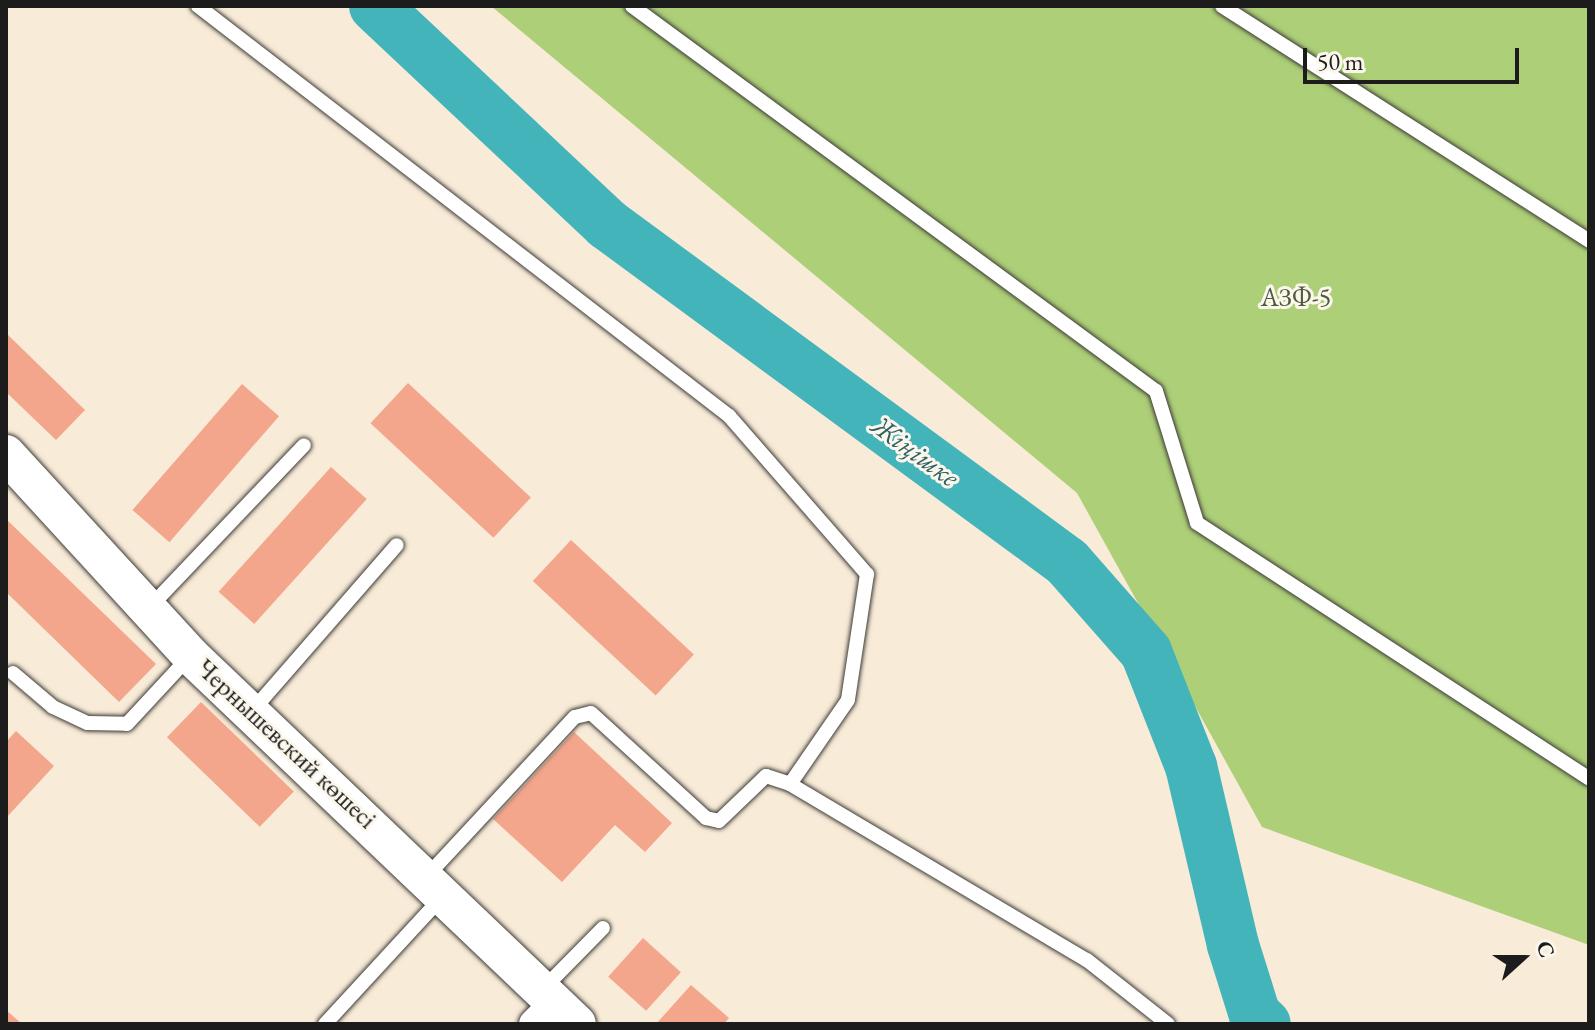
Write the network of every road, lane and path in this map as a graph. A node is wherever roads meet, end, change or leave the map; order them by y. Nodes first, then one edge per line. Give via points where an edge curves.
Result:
1 (198, 6) edge
2 (632, 6) edge
3 (1222, 6) edge
4 (1589, 241) edge
5 (304, 445) dead end
6 (6, 454) edge
7 (397, 545) dead end
8 (148, 610) junction
9 (191, 656) junction
10 (8, 674) edge
11 (251, 712) junction
12 (1589, 779) edge
13 (790, 784) junction
14 (436, 885) junction
15 (603, 928) dead end
16 (552, 1010) edge
17 (325, 1024) edge
18 (1168, 1024) edge

1 - 13 lane via 729,416 867,574 848,700
2 - 12 lane via 1156,391 1197,523
3 - 4 lane
5 - 8 lane
6 - 8 street, Чернышевский көшесі
7 - 11 lane
8 - 9 street, Чернышевский көшесі
9 - 10 lane via 127,724 88,723 53,707
9 - 11 street, Чернышевский көшесі
11 - 14 street, Чернышевский көшесі
13 - 14 lane via 766,776 719,821 706,818 591,713 575,717
13 - 18 lane via 1087,960
14 - 16 street, Чернышевский көшесі
14 - 17 lane
15 - 16 lane

